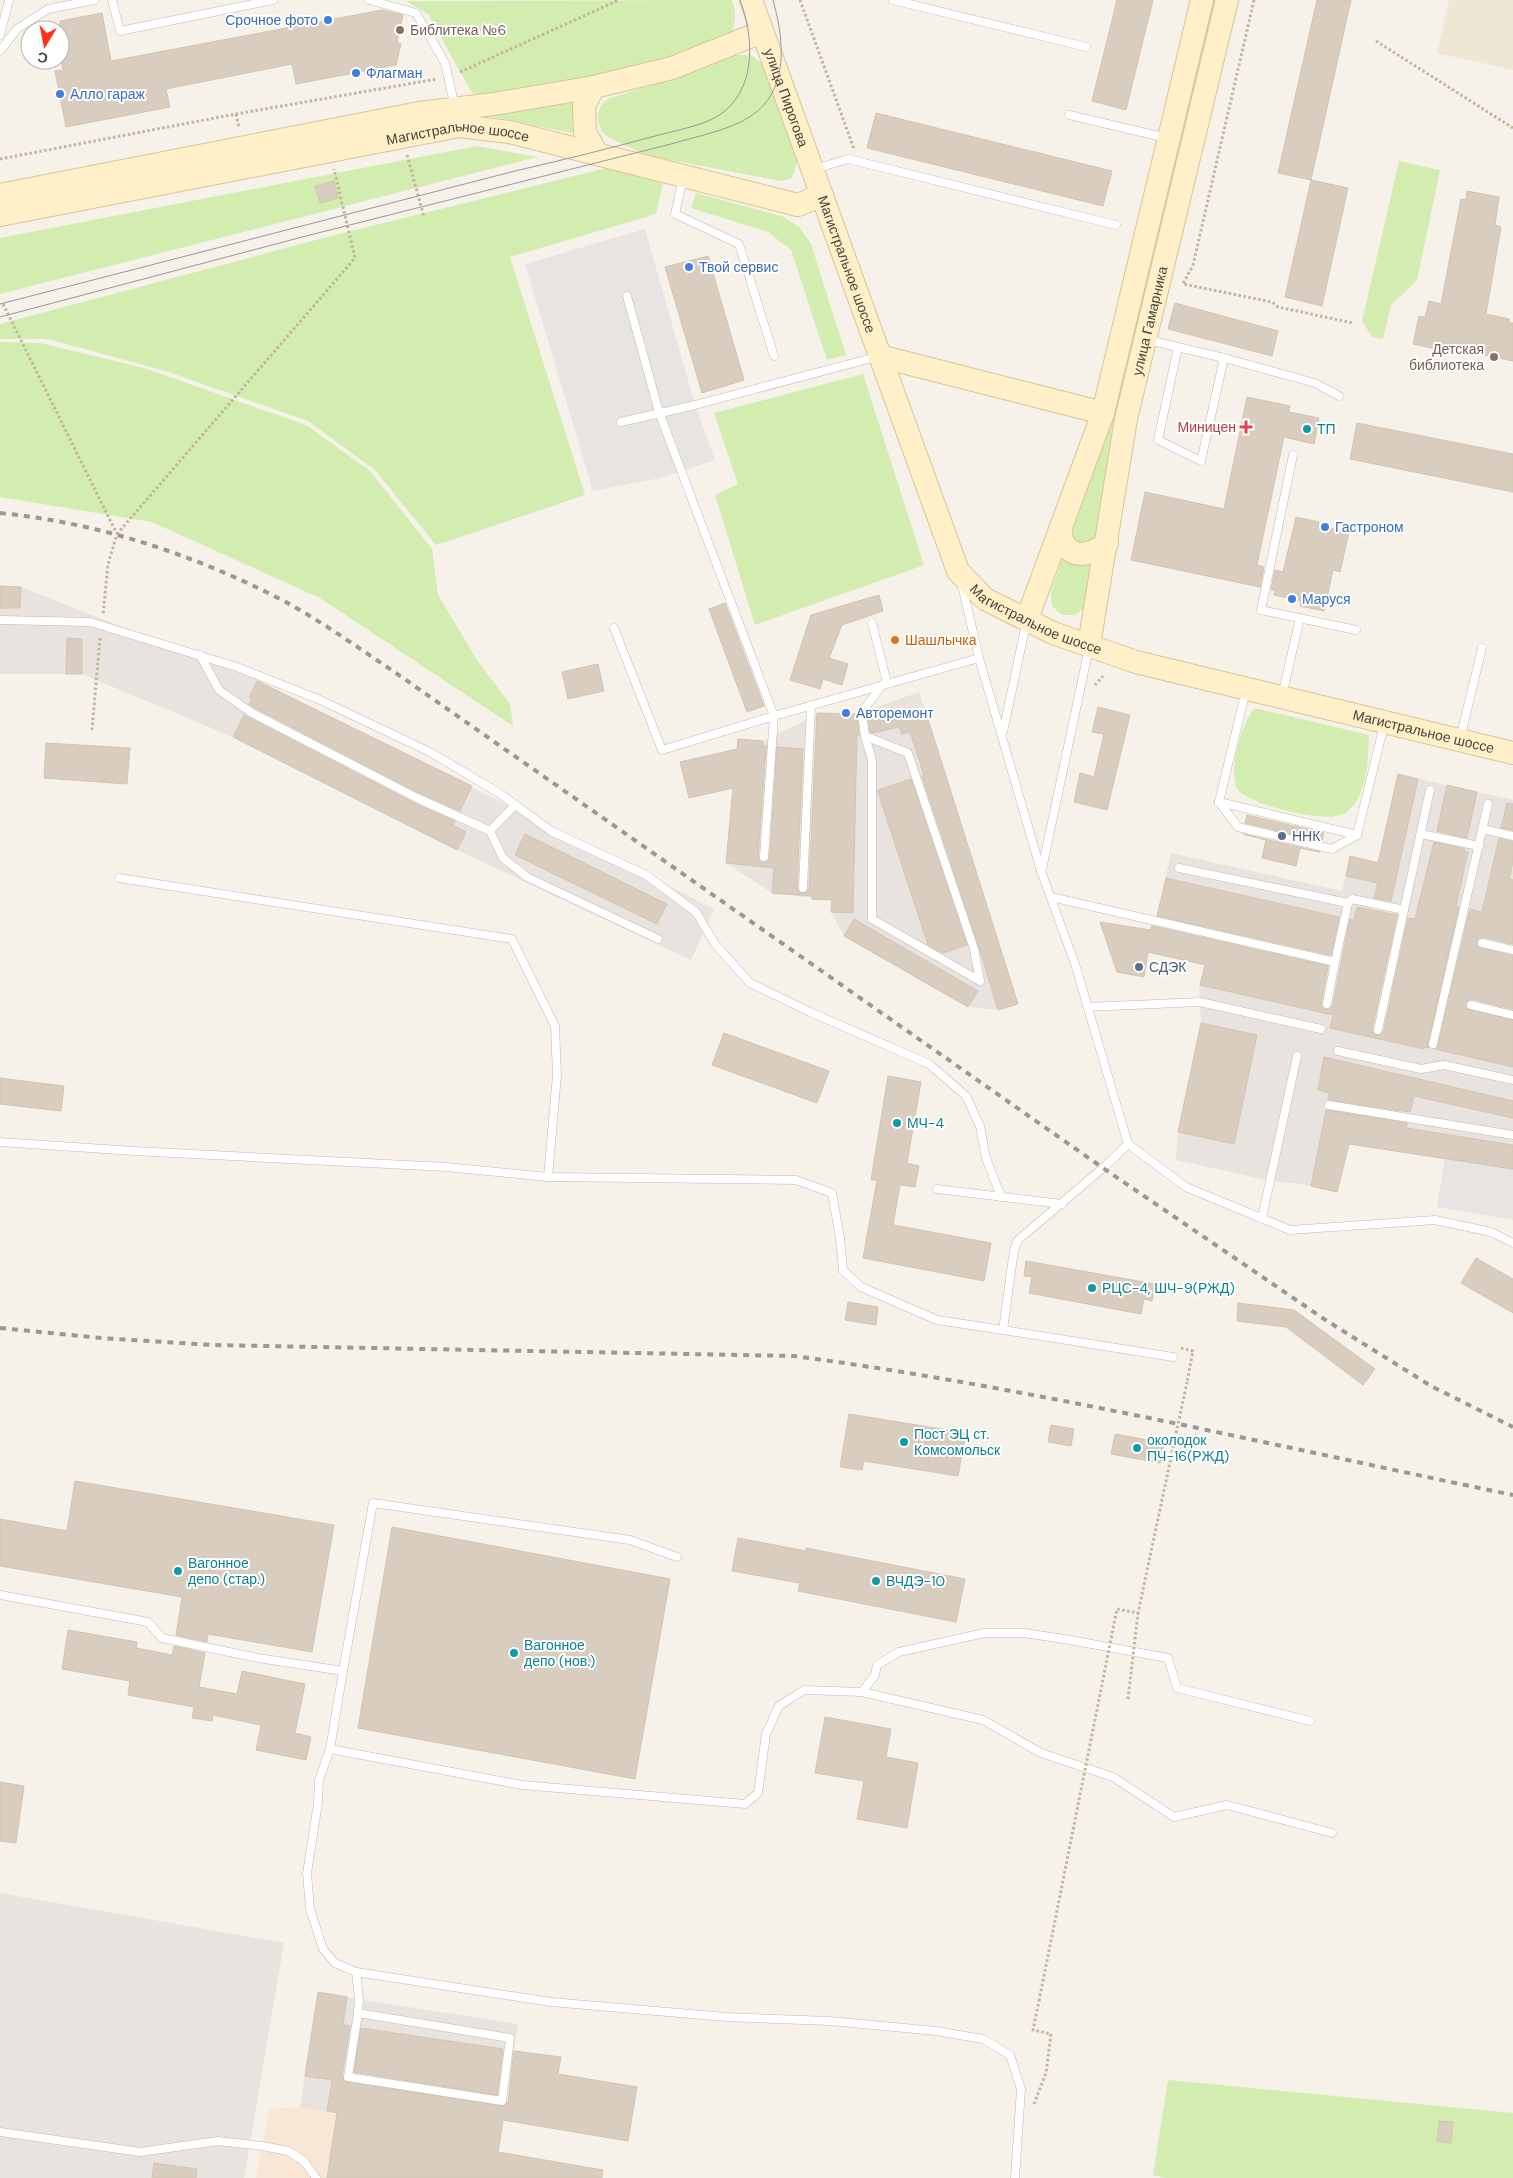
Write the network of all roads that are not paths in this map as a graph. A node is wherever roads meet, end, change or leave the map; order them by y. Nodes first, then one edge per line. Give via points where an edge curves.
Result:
1 (9, 0) edge
2 (94, 0) edge
3 (112, 0) edge
4 (273, 0) edge
5 (369, 0) edge
6 (751, 0) edge
7 (893, 0) edge
8 (1202, 0) edge
9 (1227, 0) edge
10 (762, 32) junction
11 (0, 35) edge
12 (1086, 46) dead end
13 (0, 51) edge
14 (594, 87) junction
15 (1069, 114) dead end
16 (457, 117) junction
17 (1169, 139) junction
18 (596, 152) junction
19 (813, 169) junction
20 (684, 176) junction
21 (0, 195) edge
22 (822, 195) junction
23 (0, 215) edge
24 (1116, 225) dead end
25 (627, 296) dead end
26 (1145, 340) junction
27 (1178, 347) junction
28 (774, 356) dead end
29 (879, 356) junction
30 (1224, 358) junction
31 (1339, 396) dead end
32 (659, 412) junction
33 (1104, 413) junction
34 (622, 422) dead end
35 (1293, 455) dead end
36 (1060, 529) junction
37 (1107, 543) junction
38 (958, 571) junction
39 (1300, 618) junction
40 (1027, 619) junction
41 (0, 620) edge
42 (872, 623) dead end
43 (614, 628) dead end
44 (1356, 630) dead end
45 (1089, 645) junction
46 (1482, 648) dead end
47 (200, 655) junction
48 (979, 658) junction
49 (885, 684) junction
50 (1246, 688) junction
51 (1282, 697) junction
52 (811, 705) junction
53 (774, 716) junction
54 (1384, 722) junction
55 (1003, 734) junction
56 (865, 736) junction
57 (1459, 740) junction
58 (1513, 753) edge
59 (1430, 790) dead end
60 (1219, 802) junction
61 (1488, 804) dead end
62 (515, 805) junction
63 (1482, 829) junction
64 (490, 831) junction
65 (1421, 834) junction
66 (1357, 835) junction
67 (1513, 836) edge
68 (1478, 846) junction
69 (764, 857) dead end
70 (1179, 868) dead end
71 (1042, 871) junction
72 (119, 878) dead end
73 (803, 888) dead end
74 (1051, 896) junction
75 (1348, 902) junction
76 (1404, 910) junction
77 (658, 939) dead end
78 (1482, 943) dead end
79 (1513, 950) edge
80 (1335, 962) junction
81 (1327, 1004) dead end
82 (1470, 1005) dead end
83 (1088, 1007) junction
84 (1513, 1015) edge
85 (1321, 1029) dead end
86 (1378, 1030) dead end
87 (1433, 1044) dead end
88 (1338, 1051) dead end
89 (1297, 1056) dead end
90 (1513, 1080) edge
91 (1329, 1105) dead end
92 (1513, 1135) edge
93 (0, 1142) edge
94 (1128, 1144) junction
95 (548, 1178) junction
96 (937, 1190) dead end
97 (1001, 1198) junction
98 (1062, 1204) junction
99 (1262, 1218) junction
100 (1513, 1243) edge
101 (1003, 1330) junction
102 (1173, 1357) dead end
103 (678, 1557) dead end
104 (0, 1596) edge
105 (343, 1671) junction
106 (862, 1692) junction
107 (1310, 1720) dead end
108 (330, 1749) junction
109 (1332, 1833) dead end
110 (356, 1972) junction
111 (358, 2013) junction
112 (0, 2132) edge
113 (316, 2178) edge
114 (1015, 2178) edge

1 - 11 lane
2 - 13 lane via 48,9 16,30
3 - 4 lane via 120,31
5 - 16 lane via 416,13 445,63
6 - 10 main road, улица Пирогова
7 - 12 lane
8 - 17 main road, улица Гамарника
9 - 26 main road, улица Гамарника
10 - 14 main road, Магистральное шоссе via 672,68
10 - 19 main road, улица Пирогова
14 - 16 main road, Магистральное шоссе via 494,104
14 - 18 main road via 584,106 585,132
15 - 17 lane
16 - 18 main road, Магистральное шоссе
16 - 21 main road, Магистральное шоссе via 419,113
16 - 23 main road, Магистральное шоссе
17 - 33 main road, улица Гамарника
18 - 20 main road, Магистральное шоссе
19 - 22 main road, улица Пирогова
19 - 24 lane via 848,159
20 - 22 main road, Магистральное шоссе via 798,205
20 - 28 lane via 675,214 739,244
22 - 29 main road, Магистральное шоссе
25 - 32 lane
26 - 27 lane
26 - 37 main road, улица Гамарника via 1126,419
27 - 30 lane
27 - 30 lane via 1158,440 1201,462
29 - 32 lane
29 - 33 main road
29 - 38 main road, Магистральное шоссе
30 - 31 lane via 1315,383
32 - 34 lane
32 - 53 lane
33 - 36 main road, улица Гамарника
35 - 39 lane via 1261,610
36 - 37 main road via 1064,544 1074,552 1086,554
36 - 40 main road, улица Гамарника
37 - 45 main road, улица Гамарника
38 - 40 main road, Магистральное шоссе via 986,599
38 - 48 lane
39 - 44 lane
39 - 51 lane
40 - 45 main road, Магистральное шоссе
40 - 55 lane
41 - 47 lane via 90,622
42 - 49 lane
43 - 53 lane via 662,750
45 - 50 main road, Магистральное шоссе via 1136,662
45 - 71 lane
46 - 57 lane
47 - 62 lane via 318,699 430,752 499,792
47 - 64 lane via 219,690 252,714 417,798
48 - 49 lane
48 - 55 lane
49 - 52 lane
49 - 56 lane via 862,712
50 - 51 main road, Магистральное шоссе
50 - 60 lane
51 - 54 main road, Магистральное шоссе
52 - 53 lane
52 - 73 lane
53 - 69 lane
54 - 57 main road, Магистральное шоссе
54 - 66 lane
55 - 71 lane
56 - 56 lane via 872,760 872,919 980,981 974,949 908,753
57 - 58 main road, Магистральное шоссе
59 - 65 lane
60 - 66 lane
60 - 66 lane via 1238,827 1332,849
61 - 63 lane
62 - 64 lane
62 - 97 lane via 550,831 646,875 696,912 715,944 750,983 929,1064 966,1096 980,1126 986,1158
63 - 67 lane
63 - 68 lane
64 - 77 lane via 503,858 527,877
65 - 68 lane
65 - 76 lane
68 - 87 lane
70 - 75 lane
71 - 74 lane
72 - 95 lane via 512,939 555,1026 557,1074
74 - 80 lane
74 - 83 lane
75 - 76 lane via 1352,899
75 - 80 lane
76 - 86 lane
78 - 79 lane
80 - 81 lane
82 - 84 lane
83 - 85 lane via 1200,1002
83 - 94 lane
88 - 90 lane via 1421,1069 1444,1065
89 - 99 lane
91 - 92 lane
93 - 95 lane via 446,1167
94 - 98 lane
94 - 99 lane via 1186,1187
95 - 101 lane via 796,1180 832,1193 843,1270 861,1287 937,1320
96 - 97 lane
97 - 98 lane
98 - 101 lane via 1018,1240
99 - 100 lane via 1290,1230 1435,1220 1491,1232
101 - 102 lane
103 - 105 lane via 630,1540 373,1503
104 - 105 lane via 148,1622 162,1638
105 - 108 lane
106 - 107 lane via 875,1675 877,1665 899,1652 984,1632 1024,1634 1168,1658 1178,1688
106 - 108 lane via 804,1690 779,1706 766,1734 758,1793 745,1804 522,1785
106 - 109 lane via 983,1720 1041,1753 1113,1776 1174,1817 1227,1805
108 - 110 lane via 318,1780 318,1803 307,1873 310,1909 323,1949 335,1963
110 - 111 lane
110 - 114 lane via 550,2002 726,2017 830,2021 983,2039 1010,2054 1020,2089
111 - 111 lane via 348,2077 502,2101 510,2038
112 - 113 lane via 140,2152 218,2141 262,2146 288,2151 304,2161

